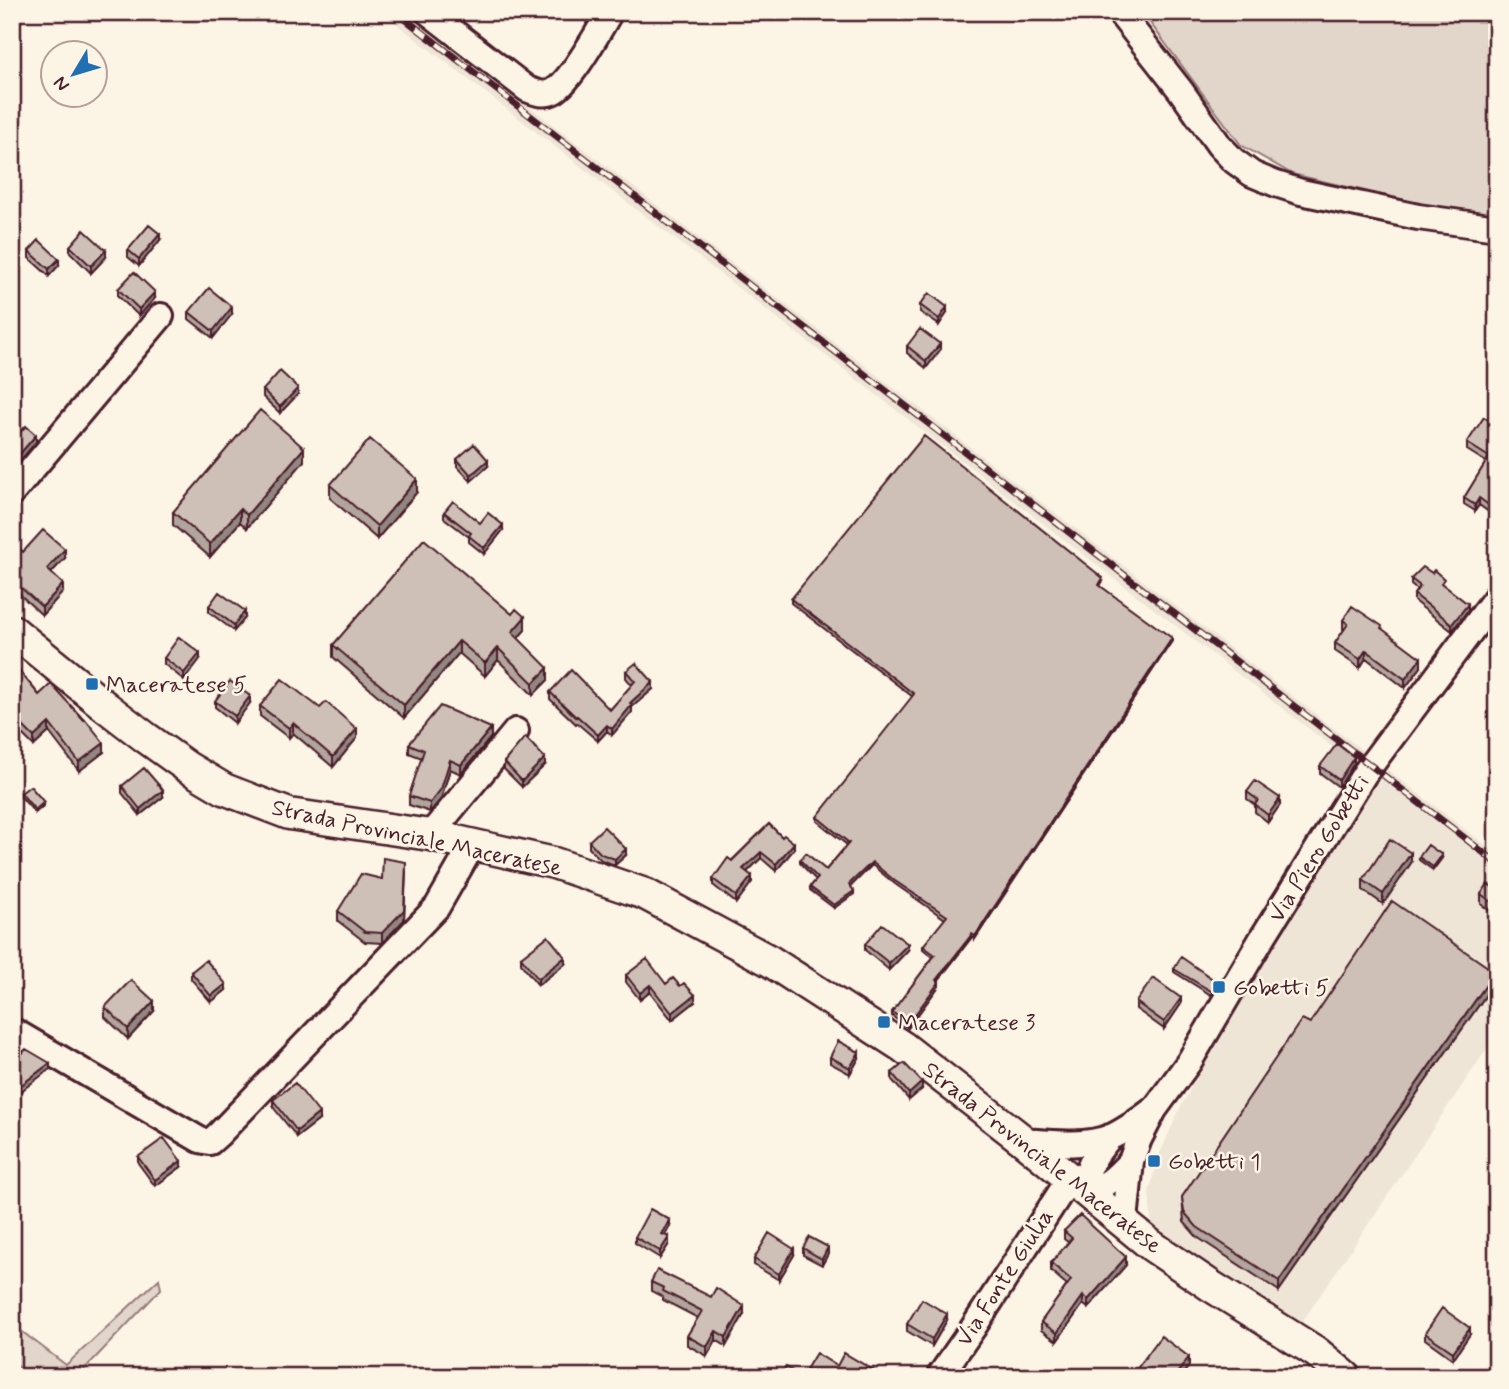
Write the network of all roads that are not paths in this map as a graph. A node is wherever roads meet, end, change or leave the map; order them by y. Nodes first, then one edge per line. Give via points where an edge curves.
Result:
1 (428, 12) edge
2 (610, 12) edge
3 (1119, 12) edge
4 (1497, 228) edge
5 (161, 316) dead end
6 (12, 493) edge
7 (1497, 596) edge
8 (12, 630) edge
9 (516, 731) dead end
10 (430, 835) junction
11 (472, 844) junction
12 (12, 1030) edge
13 (1154, 1110) junction
14 (1110, 1137) junction
15 (1024, 1141) junction
16 (1131, 1161) junction
17 (1077, 1185) junction
18 (1126, 1226) junction
19 (939, 1377) edge
20 (1346, 1377) edge

1 - 2 street via 527,89 542,94 567,80
3 - 4 street via 1219,145 1252,174 1314,195
5 - 6 street
7 - 13 street, Via Piero Gobetti via 1374,759 1189,1062
8 - 10 main road, Strada Provinciale Maceratese via 145,737 224,789 289,814
9 - 10 street
10 - 11 main road, Strada Provinciale Maceratese
11 - 12 street via 437,907 210,1142
11 - 15 main road, Strada Provinciale Maceratese via 554,863 645,894 758,955 903,1047
13 - 14 street
13 - 16 street
14 - 15 street via 1078,1143
14 - 17 street via 1095,1154 1086,1179
15 - 17 main road, Strada Provinciale Maceratese
16 - 17 street via 1098,1189
16 - 18 street
17 - 18 main road, Strada Provinciale Maceratese
17 - 19 street, Via Fonte Giulia
18 - 20 main road, Strada Provinciale Maceratese via 1316,1352

